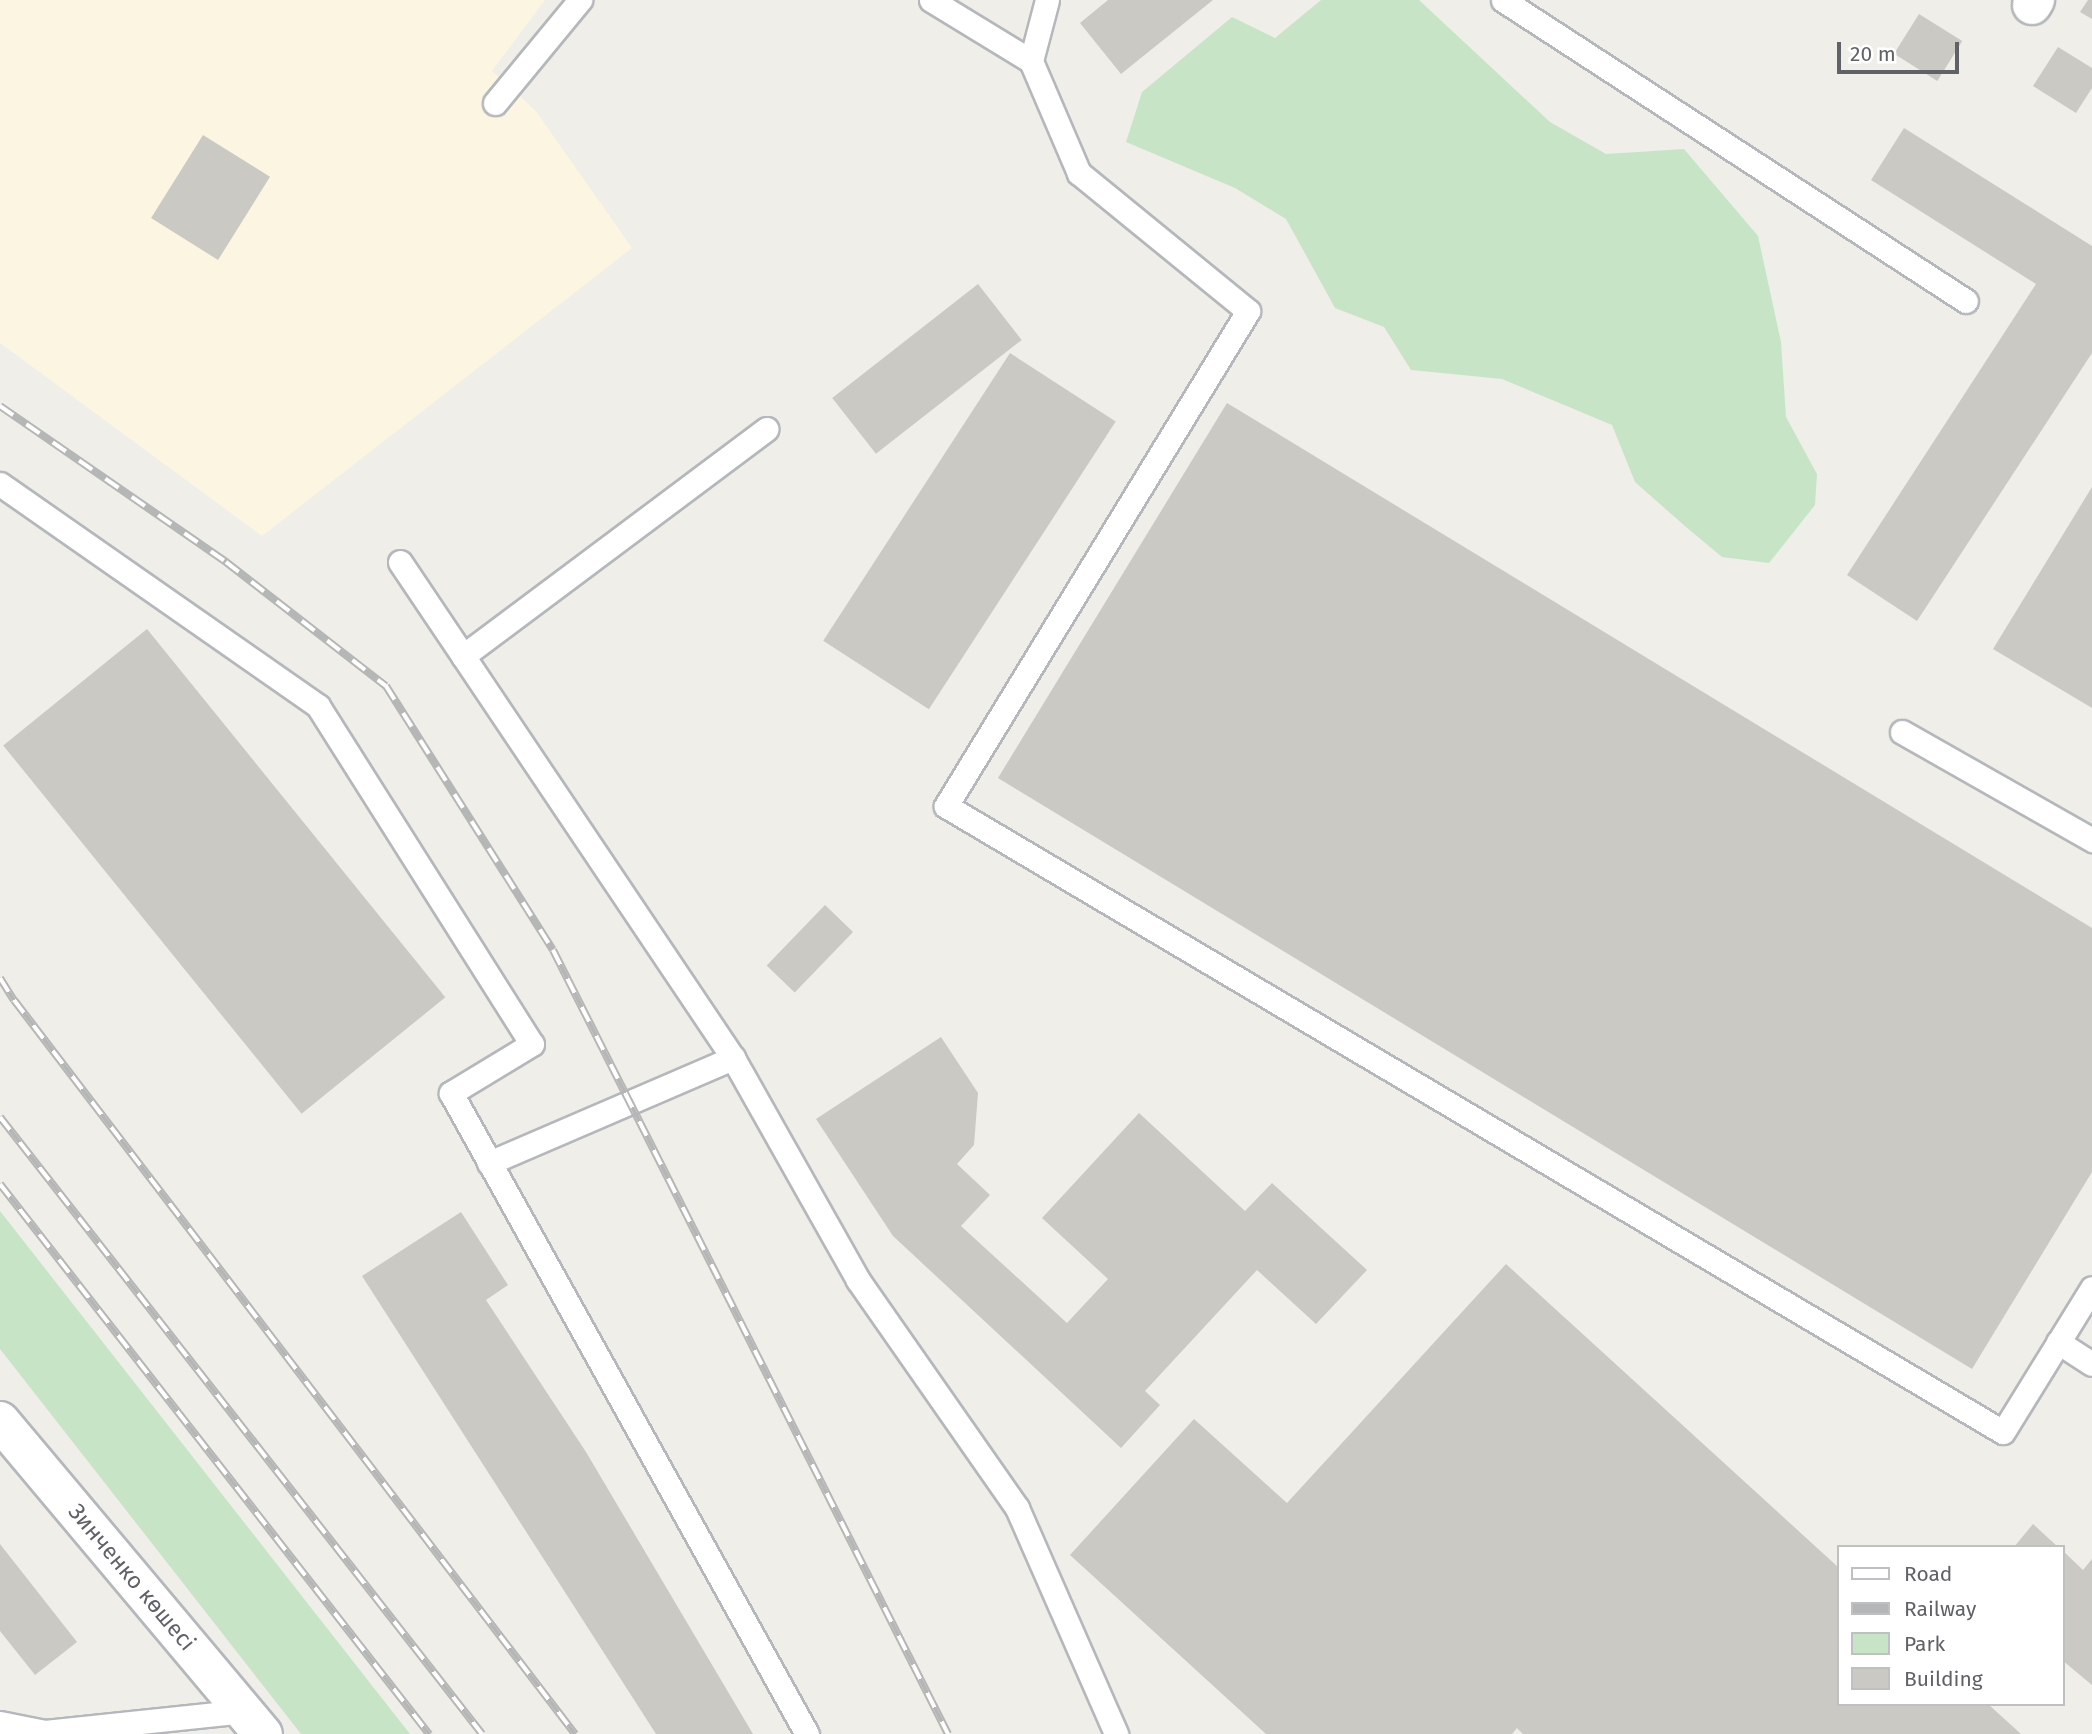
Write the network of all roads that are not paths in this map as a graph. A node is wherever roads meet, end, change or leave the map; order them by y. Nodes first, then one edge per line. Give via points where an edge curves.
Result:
1 (580, 0) edge
2 (931, 0) edge
3 (1047, 0) edge
4 (1503, 0) edge
5 (1031, 61) junction
6 (495, 103) dead end
7 (1966, 301) dead end
8 (766, 429) dead end
9 (0, 484) edge
10 (400, 562) dead end
11 (463, 656) junction
12 (1902, 732) dead end
13 (2092, 840) edge
14 (733, 1058) junction
15 (489, 1163) junction
16 (2092, 1288) edge
17 (2059, 1342) junction
18 (2092, 1364) edge
19 (0, 1421) edge
20 (0, 1723) edge
21 (254, 1723) edge
22 (807, 1734) edge
23 (1116, 1734) edge

1 - 6 lane
2 - 5 lane
3 - 5 lane
4 - 7 lane
5 - 17 lane via 1079,173 1248,311 946,806 2003,1432
8 - 11 lane
9 - 15 lane via 318,706 532,1044 451,1093
10 - 11 lane
11 - 14 lane
12 - 13 lane
14 - 15 lane
14 - 23 lane via 858,1280 1017,1508
15 - 22 lane
16 - 17 lane
17 - 18 lane
19 - 21 street, Зинченко көшесі
20 - 21 lane via 45,1732

